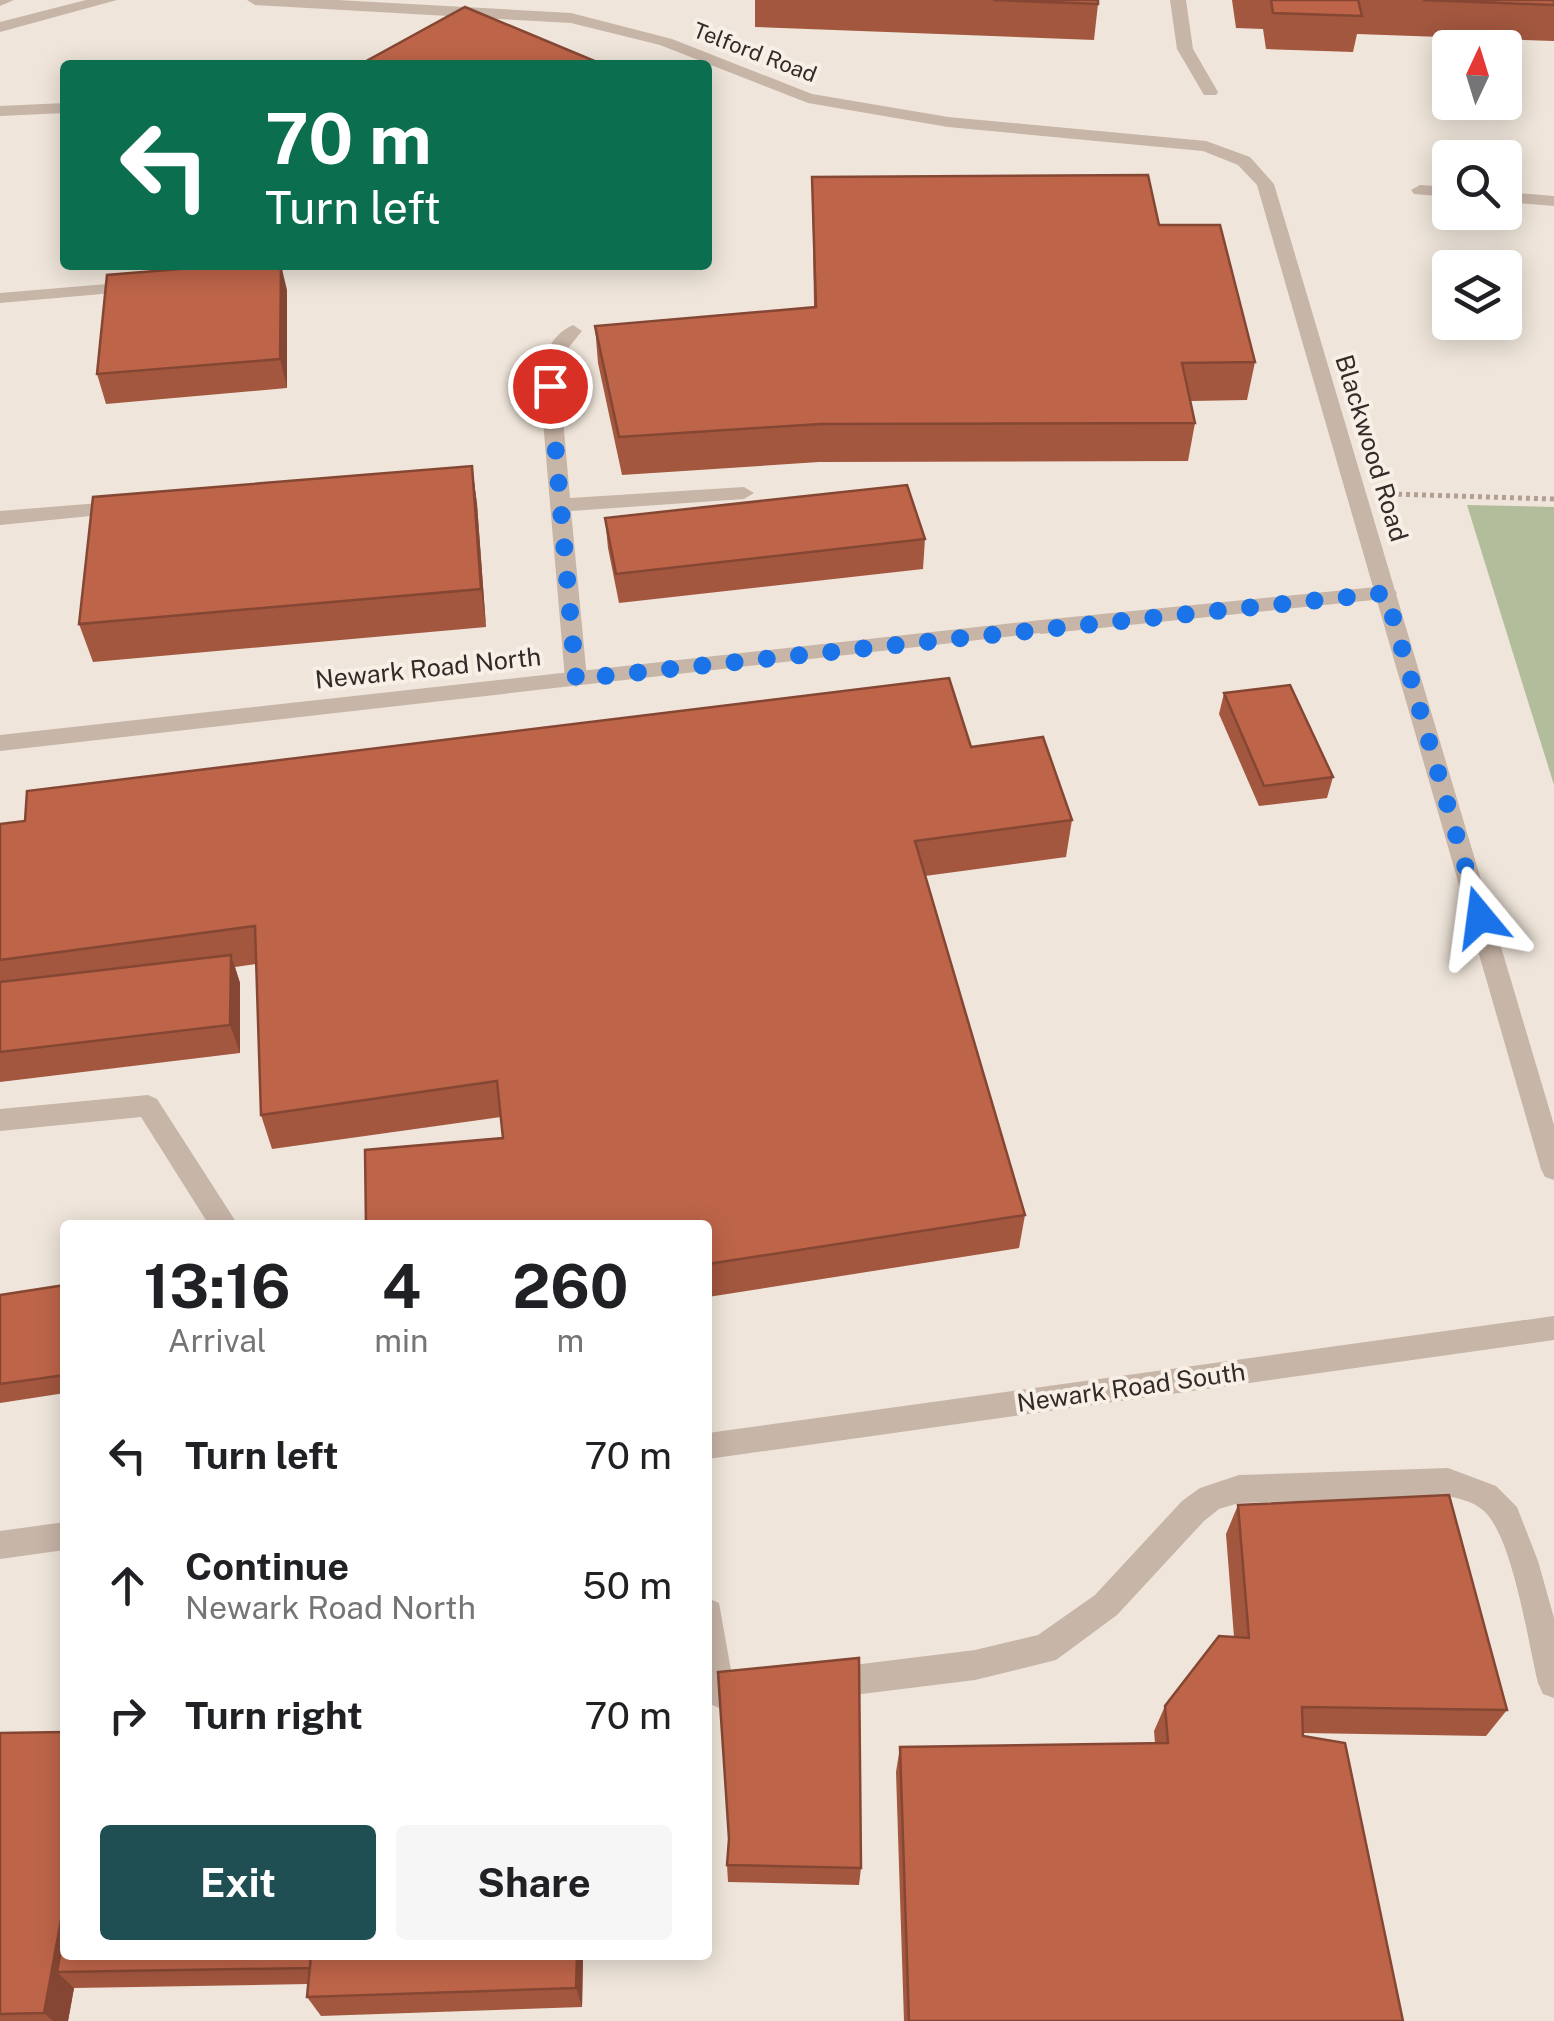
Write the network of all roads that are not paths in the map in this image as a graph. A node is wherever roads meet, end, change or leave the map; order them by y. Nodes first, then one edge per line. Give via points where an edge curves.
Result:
1 (109, 0) edge
2 (255, 0) edge
3 (1178, 0) edge
4 (303, 1) edge
5 (0, 27) edge
6 (712, 60) edge
7 (712, 60) edge
8 (1210, 92) dead end
9 (60, 108) edge
10 (0, 111) edge
11 (1420, 190) dead end
12 (1432, 191) edge
13 (1522, 198) edge
14 (1554, 201) edge
15 (1270, 204) joint
16 (107, 289) edge
17 (0, 298) edge
18 (573, 331) dead end
19 (744, 493) dead end
20 (155, 504) edge
21 (560, 506) junction
22 (0, 518) edge
23 (1386, 593) junction
24 (576, 679) junction
25 (0, 743) edge
26 (0, 1120) edge
27 (1554, 1169) edge
28 (221, 1220) edge
29 (1554, 1328) edge
30 (712, 1445) edge
31 (60, 1537) edge
32 (0, 1546) edge
33 (712, 1642) edge
34 (1554, 1683) edge
35 (719, 1692) junction
36 (722, 1729) edge

1 - 5 street
2 - 4 street, Telford Road
3 - 8 street via 1184,48
4 - 7 street, Telford Road via 571,18
6 - 15 street, Telford Road via 808,98 948,122 1206,146 1254,168
9 - 10 street
11 - 12 street
13 - 14 street
15 - 23 street, Blackwood Road
16 - 17 street
18 - 21 street via 552,356
19 - 21 street
20 - 22 street
21 - 24 street
23 - 24 street, Newark Road North
23 - 27 street, Blackwood Road
24 - 25 street, Newark Road North
26 - 28 street via 148,1106
29 - 30 street, Newark Road South
31 - 32 street
33 - 35 street
34 - 35 street via 1515,1536 1500,1506 1448,1482 1239,1489 1193,1511 1106,1605 1045,1649 975,1665
35 - 36 street

